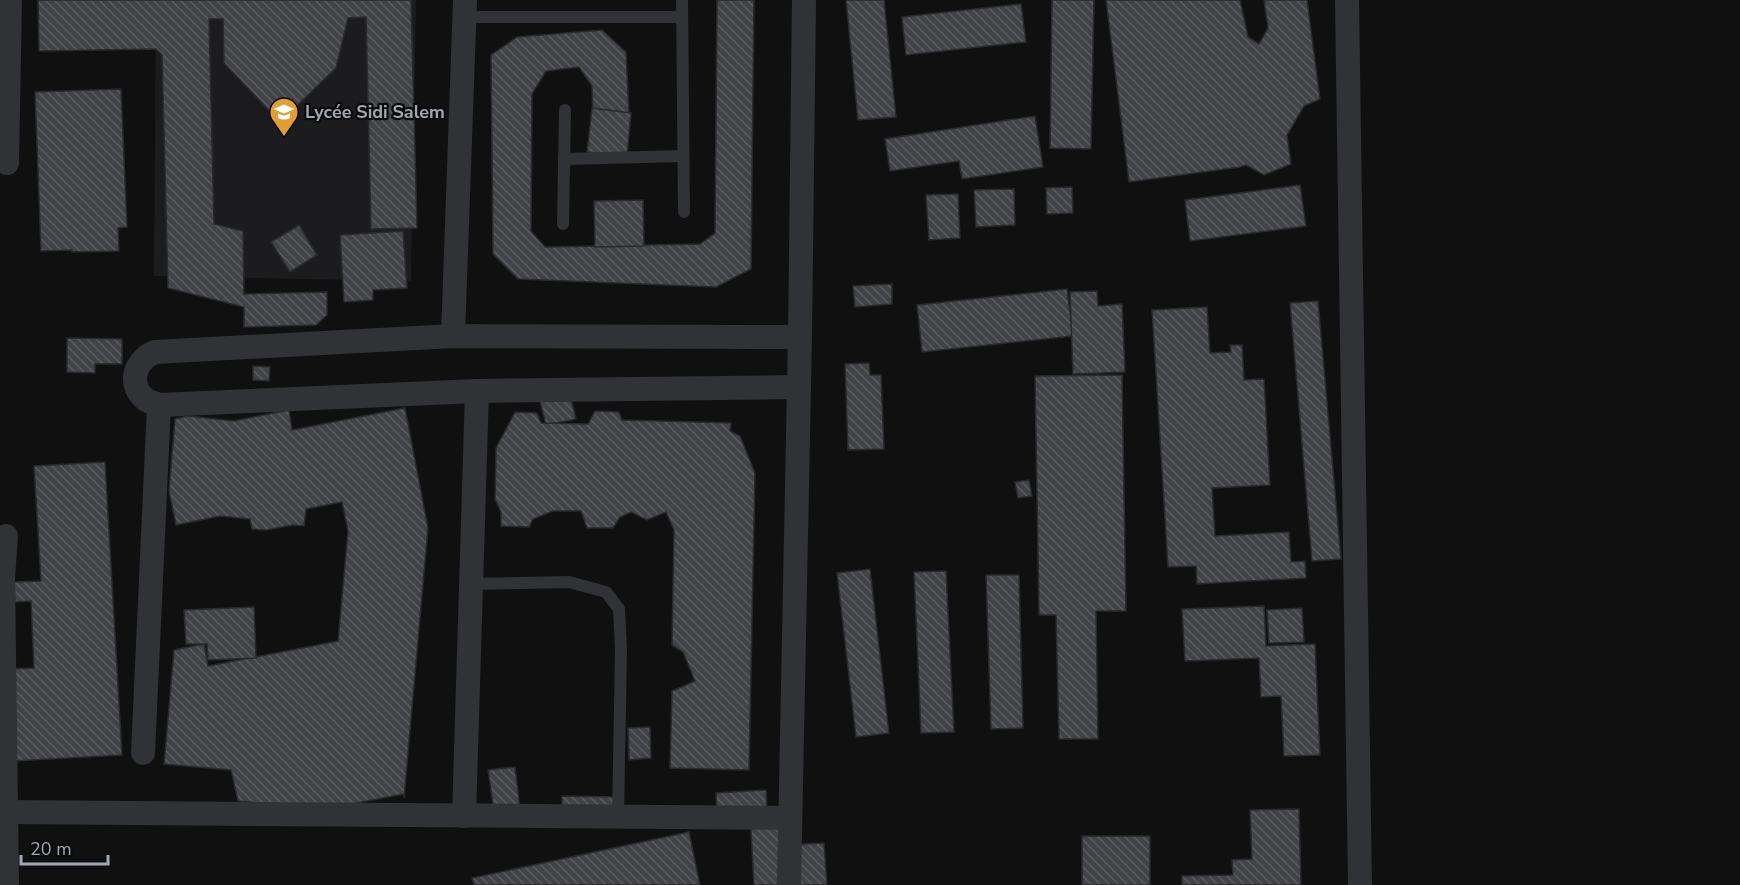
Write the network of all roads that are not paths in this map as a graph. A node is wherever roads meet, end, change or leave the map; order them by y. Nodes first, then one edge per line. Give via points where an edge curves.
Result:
1 (10, 0) edge
2 (682, 0) edge
3 (804, 0) edge
4 (1347, 0) edge
5 (464, 8) edge
6 (682, 17) junction
7 (565, 110) dead end
8 (683, 156) junction
9 (564, 159) junction
10 (7, 163) dead end
11 (684, 212) dead end
12 (563, 224) dead end
13 (453, 336) junction
14 (801, 337) junction
15 (799, 387) junction
16 (477, 391) junction
17 (159, 405) junction
18 (6, 536) dead end
19 (471, 585) junction
20 (143, 753) dead end
21 (7, 812) junction
22 (464, 816) junction
23 (618, 817) junction
24 (790, 818) junction
25 (7, 885) edge
26 (789, 885) edge
27 (1360, 885) edge

1 - 10 street
2 - 6 lane
3 - 14 street
4 - 27 street
5 - 6 lane
5 - 13 street
6 - 8 lane
7 - 9 lane
8 - 9 lane
8 - 11 lane
9 - 12 lane
13 - 14 street
13 - 17 street via 155,352 137,366 135,385 145,400
14 - 15 street
15 - 16 street
15 - 24 street
16 - 17 street
16 - 19 street
17 - 20 street
18 - 21 street via 3,577
19 - 22 street
19 - 23 lane via 569,582 606,592 619,609
21 - 22 street
21 - 25 street
22 - 23 street
23 - 24 street
24 - 26 street

